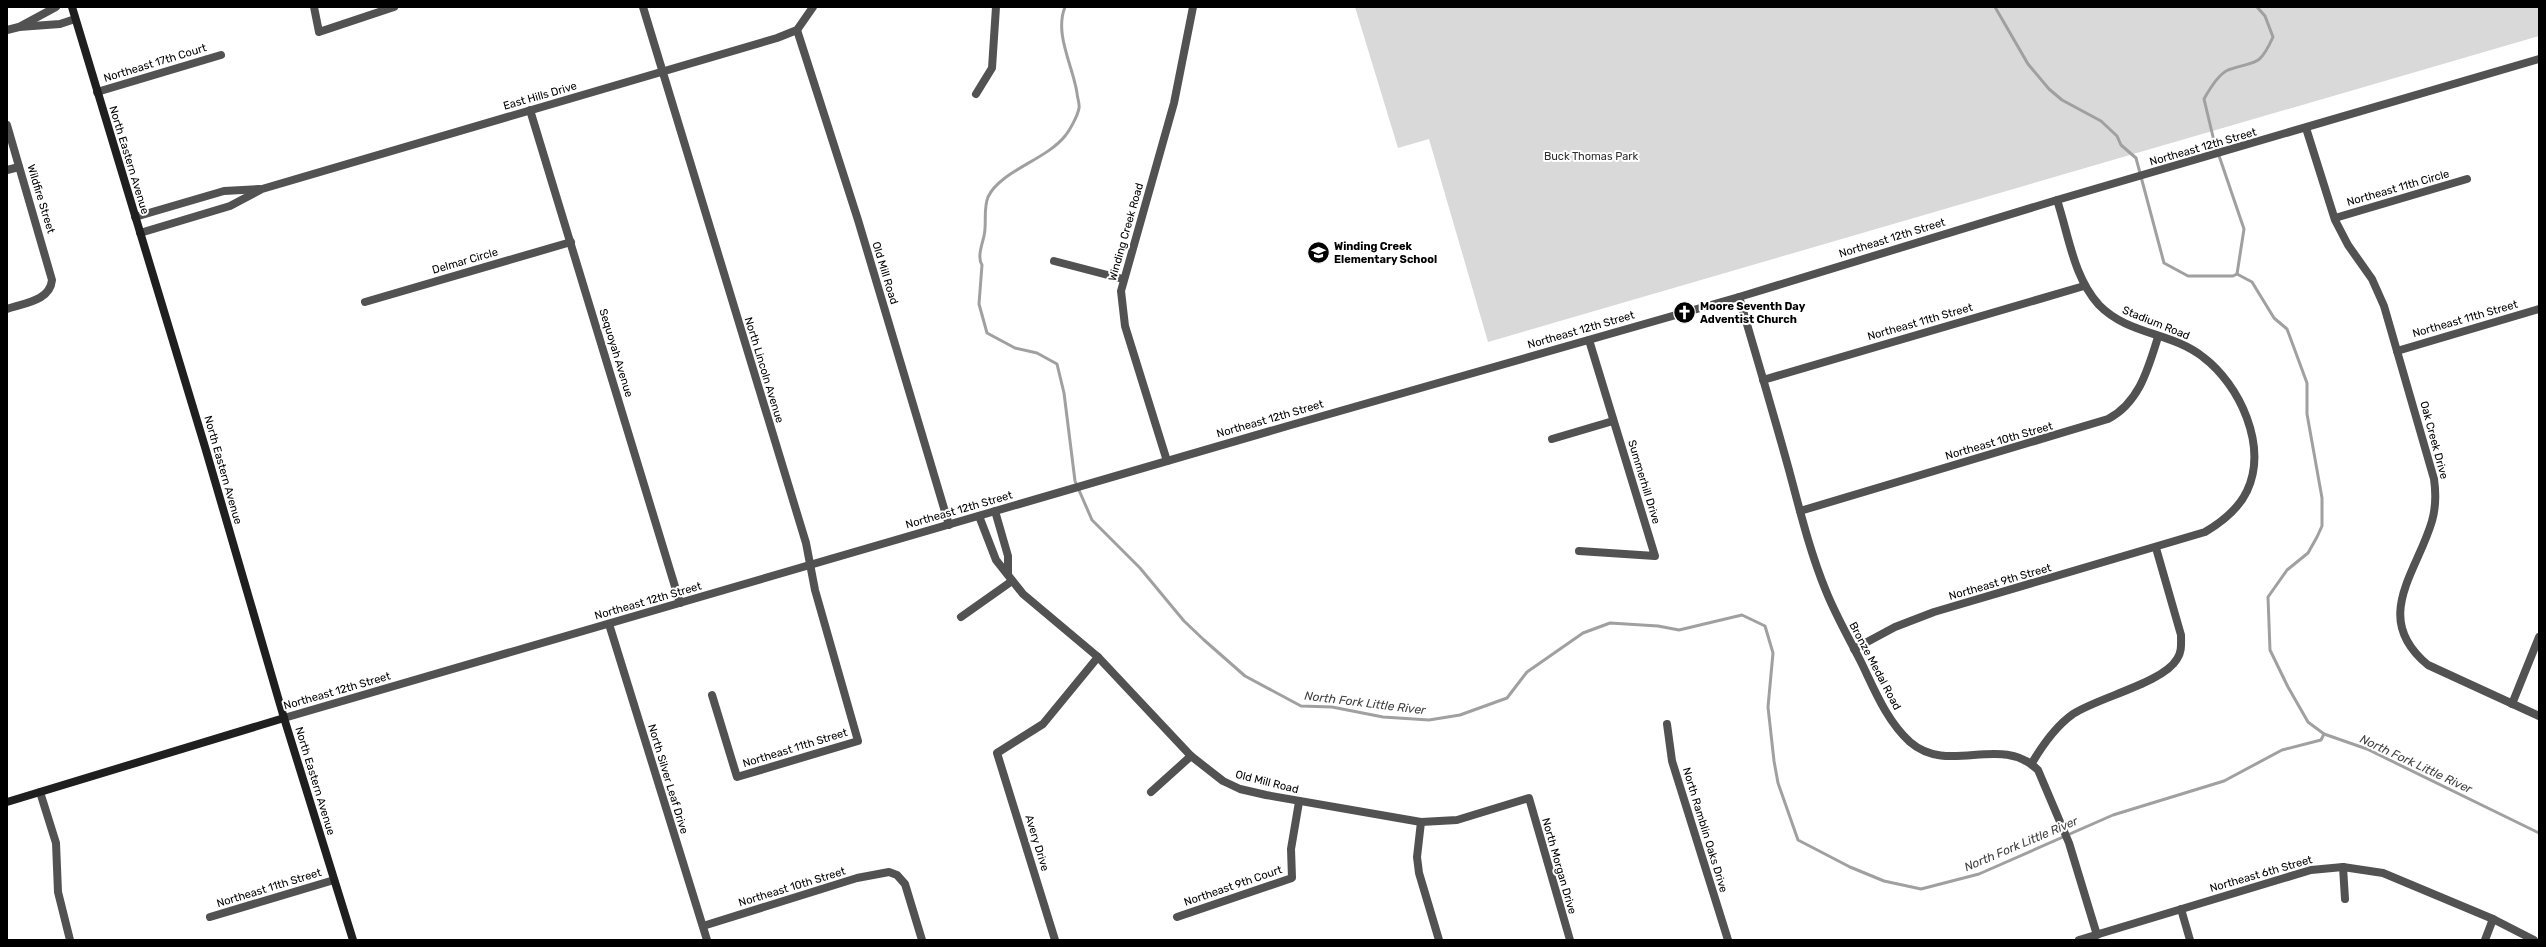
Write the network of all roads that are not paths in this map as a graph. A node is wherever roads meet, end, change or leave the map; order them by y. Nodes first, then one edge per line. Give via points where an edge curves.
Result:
1 (56, 7) edge
2 (72, 7) edge
3 (314, 7) edge
4 (394, 7) edge
5 (643, 7) edge
6 (813, 7) edge
7 (996, 7) edge
8 (1193, 7) edge
9 (75, 19) junction
10 (19, 27) junction
11 (7, 30) edge
12 (797, 30) junction
13 (220, 55) dead end
14 (2539, 59) edge
15 (664, 71) junction
16 (97, 92) junction
17 (976, 94) dead end
18 (530, 110) junction
19 (7, 125) edge
20 (2306, 128) junction
21 (19, 167) junction
22 (7, 170) edge
23 (2468, 179) dead end
24 (262, 189) junction
25 (2057, 200) junction
26 (135, 217) junction
27 (2335, 218) junction
28 (140, 233) junction
29 (571, 242) junction
30 (1054, 261) dead end
31 (1123, 279) junction
32 (2084, 286) junction
33 (1739, 297) junction
34 (365, 302) dead end
35 (7, 309) edge
36 (2539, 309) edge
37 (2158, 337) junction
38 (1589, 340) junction
39 (2397, 351) junction
40 (1764, 380) junction
41 (1613, 421) junction
42 (1552, 439) dead end
43 (1167, 461) junction
44 (995, 511) junction
45 (1800, 511) junction
46 (979, 516) junction
47 (949, 525) junction
48 (2156, 548) junction
49 (1579, 551) dead end
50 (810, 566) junction
51 (1008, 573) junction
52 (1012, 581) junction
53 (680, 603) junction
54 (961, 617) dead end
55 (609, 624) junction
56 (2539, 637) edge
57 (1854, 649) junction
58 (1098, 657) junction
59 (712, 694) dead end
60 (2512, 704) junction
61 (2539, 716) edge
62 (284, 718) junction
63 (1667, 724) dead end
64 (858, 741) joint
65 (1191, 756) junction
66 (2032, 763) junction
67 (40, 792) junction
68 (1151, 792) dead end
69 (1529, 798) joint
70 (7, 802) edge
71 (1299, 802) junction
72 (1421, 822) junction
73 (2343, 866) junction
74 (334, 880) junction
75 (2345, 899) dead end
76 (2181, 909) junction
77 (1177, 917) dead end
78 (210, 918) dead end
79 (2493, 919) junction
80 (703, 926) junction
81 (2097, 935) junction
82 (70, 940) edge
83 (354, 940) edge
84 (707, 940) edge
85 (922, 940) edge
86 (1055, 940) edge
87 (1439, 940) edge
88 (1570, 940) edge
89 (1728, 940) edge
90 (2079, 940) edge
91 (2190, 940) edge
92 (2485, 940) edge
93 (2534, 940) edge

1 - 10 street
2 - 9 main road, North Eastern Avenue
3 - 4 street via 319,32
5 - 15 street, North Lincoln Avenue
6 - 12 street
7 - 17 street via 992,68
8 - 31 street, Winding Creek Road via 1174,103
9 - 10 street via 60,24
9 - 16 main road, North Eastern Avenue
10 - 11 street
12 - 15 street, East Hills Drive
12 - 47 street, Old Mill Road via 858,220
13 - 16 street, Northeast 17th Court
14 - 20 street, Northeast 12th Street
15 - 18 street, East Hills Drive
15 - 50 street, North Lincoln Avenue via 806,543
16 - 26 main road, North Eastern Avenue
18 - 24 street, East Hills Drive
18 - 29 street, Sequoyah Avenue
19 - 21 street, Wildfire Street
20 - 25 street, Northeast 12th Street
20 - 27 street, Oak Creek Drive
21 - 22 street
21 - 35 street, Wildfire Street via 52,280 44,296
23 - 27 street, Northeast 11th Circle
24 - 26 street, East Hills Drive via 224,191
24 - 28 street, East Hills Drive via 230,206
25 - 32 street, Stadium Road
25 - 33 street, Northeast 12th Street
26 - 28 main road, North Eastern Avenue
27 - 39 street, Oak Creek Drive via 2348,245 2378,292
28 - 62 main road, North Eastern Avenue
29 - 34 street, Delmar Circle
29 - 53 street, Sequoyah Avenue
30 - 31 street
31 - 43 street, Winding Creek Road via 1121,300 1125,326
32 - 37 street, Stadium Road via 2101,306 2118,320
32 - 40 street, Northeast 11th Street
33 - 38 street, Northeast 12th Street
33 - 40 street, Bronze Medal Road
36 - 39 street, Northeast 11th Street
37 - 45 street, Northeast 10th Street via 2135,396 2108,420
37 - 48 street, Stadium Road via 2174,341 2203,356 2228,382 2248,423 2253,442 2254,468 2242,501 2222,522 2205,532
38 - 41 street, Summerhill Drive
38 - 43 street, Northeast 12th Street
39 - 60 street, Oak Creek Drive via 2432,467 2436,493 2432,522 2402,594 2400,611 2404,631 2414,651 2428,664
40 - 45 street, Bronze Medal Road
41 - 42 street
41 - 49 street, Summerhill Drive via 1655,556
43 - 44 street, Northeast 12th Street
44 - 46 street, Northeast 12th Street
44 - 51 street, Old Mill Road via 1008,556
45 - 57 street, Bronze Medal Road via 1825,590
46 - 47 street, Northeast 12th Street
46 - 51 street, Old Mill Road via 996,560
47 - 50 street, Northeast 12th Street
48 - 57 street, Northeast 9th Street via 1934,612 1895,627
48 - 66 street via 2181,636 2177,660 2164,673 2072,715 2050,738
50 - 53 street, Northeast 12th Street
50 - 64 street, North Lincoln Avenue
51 - 52 street, Old Mill Road
52 - 54 street
52 - 58 street, Old Mill Road via 1037,608
53 - 55 street, Northeast 12th Street
55 - 62 street, Northeast 12th Street
55 - 80 street, North Silver Leaf Drive
56 - 60 street
57 - 66 street, Bronze Medal Road via 1886,713 1912,744 1947,756 2004,752
58 - 65 street, Old Mill Road
58 - 86 street, Avery Drive via 1043,724 998,753
59 - 64 street, Northeast 11th Street via 737,777
60 - 61 street, Oak Creek Drive
62 - 67 main road, Northeast 12th Street
62 - 74 main road, North Eastern Avenue
63 - 89 street, North Ramblin Oaks Drive via 1672,761
65 - 68 street
65 - 71 street, Old Mill Road via 1223,781 1240,789
66 - 81 street via 2038,770 2058,813
67 - 70 main road, Northeast 12th Street
67 - 82 street via 56,843 58,892
69 - 72 street, Old Mill Road via 1457,820
69 - 88 street, North Morgan Drive
71 - 72 street, Old Mill Road
71 - 77 street, Northeast 9th Court via 1291,849 1292,878
72 - 87 street via 1417,858 1419,873
73 - 75 street
73 - 76 street, Northeast 6th Street via 2311,870
73 - 79 street, Northeast 6th Street via 2383,873
74 - 78 street, Northeast 11th Street
74 - 83 main road, North Eastern Avenue
76 - 81 street, Northeast 6th Street
76 - 91 street
79 - 92 street
79 - 93 street, Northeast 6th Street
80 - 84 street, North Silver Leaf Drive
80 - 85 street, Northeast 10th Street via 857,878 889,872 897,875 905,884
81 - 90 street, Northeast 6th Street

